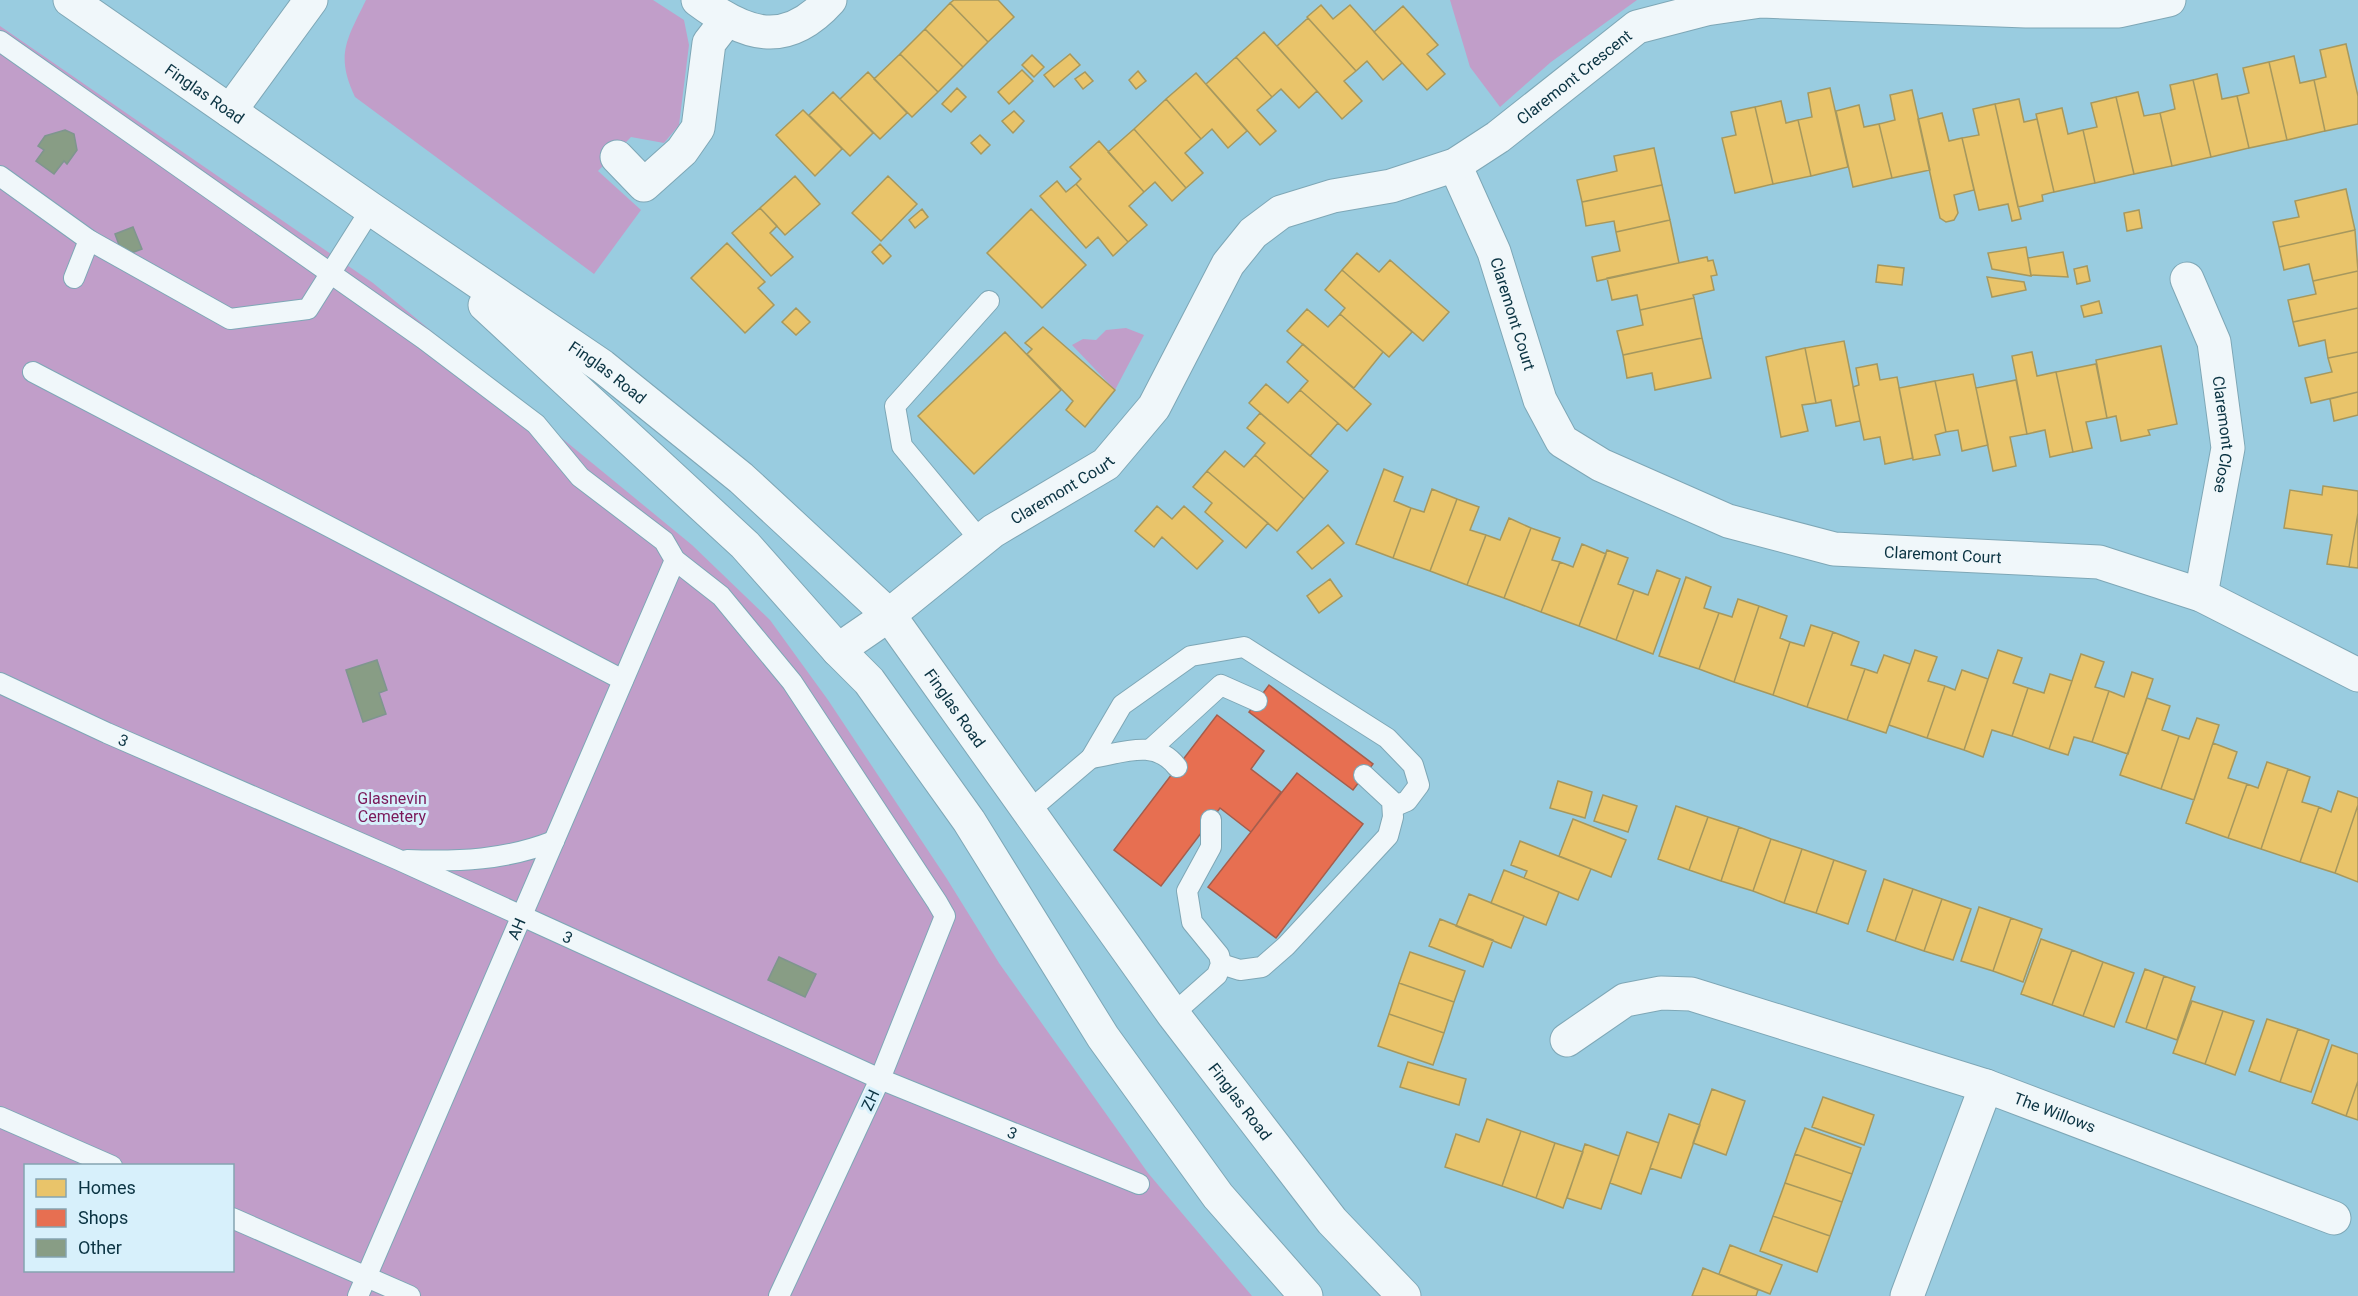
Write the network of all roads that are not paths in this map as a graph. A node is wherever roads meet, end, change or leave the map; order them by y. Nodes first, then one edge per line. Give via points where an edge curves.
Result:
1 (70, 0) edge
2 (311, 0) edge
3 (698, 0) edge
4 (830, 0) edge
5 (2169, 0) edge
6 (726, 21) junction
7 (0, 41) edge
8 (230, 111) junction
9 (617, 157) dead end
10 (1455, 165) junction
11 (0, 176) edge
12 (371, 209) junction
13 (400, 227) junction
14 (89, 240) junction
15 (331, 273) junction
16 (74, 278) dead end
17 (2187, 279) dead end
18 (989, 301) dead end
19 (33, 372) dead end
20 (981, 541) junction
21 (675, 560) junction
22 (2201, 595) junction
23 (889, 615) junction
24 (838, 650) junction
25 (2358, 675) edge
26 (623, 680) junction
27 (0, 683) edge
28 (1257, 701) dead end
29 (1152, 748) junction
30 (1091, 758) junction
31 (1177, 767) dead end
32 (1364, 775) dead end
33 (1393, 807) junction
34 (1030, 810) junction
35 (1211, 820) dead end
36 (554, 841) junction
37 (399, 860) junction
38 (522, 917) junction
39 (1221, 964) junction
40 (1173, 1014) junction
41 (1567, 1040) dead end
42 (880, 1079) junction
43 (1986, 1086) junction
44 (0, 1117) edge
45 (107, 1164) edge
46 (1139, 1184) dead end
47 (2334, 1218) dead end
48 (234, 1219) edge
49 (367, 1276) junction
50 (358, 1296) edge
51 (410, 1296) edge
52 (779, 1296) edge
53 (1305, 1296) edge
54 (1404, 1296) edge
55 (1907, 1296) edge

1 - 8 street, Finglas Road
2 - 8 street
3 - 6 street
4 - 6 street via 792,29 757,33
5 - 10 street, Claremont Crescent via 2119,11 1761,1 1706,9 1637,27 1498,137
6 - 9 street via 709,44 698,128 682,151 644,185
7 - 15 lane
8 - 12 street, Finglas Road
10 - 20 street, Claremont Court via 1391,186 1333,196 1281,212 1253,232 1228,264 1154,407 1106,464
10 - 22 street, Claremont Court via 1494,252 1540,400 1562,441 1600,465 1728,521 1834,549 2099,562
11 - 14 lane
12 - 13 street, Finglas Road
12 - 15 lane
13 - 23 street, Finglas Road via 602,366 741,478
13 - 24 street, Finglas Road via 745,545
14 - 15 lane via 230,319 308,309
14 - 16 lane
15 - 21 lane via 536,424 580,477 664,541
17 - 22 street, Claremont Close via 2214,342 2228,448
18 - 20 lane via 895,406 902,446
19 - 26 lane
20 - 23 street, Claremont Court
21 - 26 lane, AH
21 - 42 lane, ZH via 721,596 792,682 945,916
22 - 25 street, Claremont Court
23 - 24 street, Claremont Court
23 - 34 street, Finglas Road
24 - 53 street, Finglas Road via 869,681 969,821 1103,1037 1218,1196
26 - 36 lane, AH
27 - 37 lane, 3
28 - 29 lane via 1221,685
29 - 30 lane
29 - 31 lane via 1169,757
30 - 33 lane via 1122,705 1191,656 1244,647 1387,738 1413,765 1419,785 1407,801
30 - 34 lane
32 - 33 lane via 1392,801
33 - 39 lane via 1388,836 1286,946 1262,967 1240,970
34 - 40 street, Finglas Road
35 - 39 lane via 1211,847 1187,891 1192,922 1220,955
36 - 37 lane via 510,855 465,861
36 - 38 lane, AH
37 - 38 lane, 3
38 - 42 lane, 3
38 - 49 lane, AH
39 - 40 lane via 1217,975
40 - 54 street, Finglas Road via 1332,1221
41 - 43 street, The Willows via 1625,1000 1661,993 1691,994
42 - 46 lane, 3
42 - 52 lane, ZH
43 - 47 street, The Willows
43 - 55 street
44 - 45 lane
48 - 49 lane
49 - 50 lane, AH
49 - 51 lane

